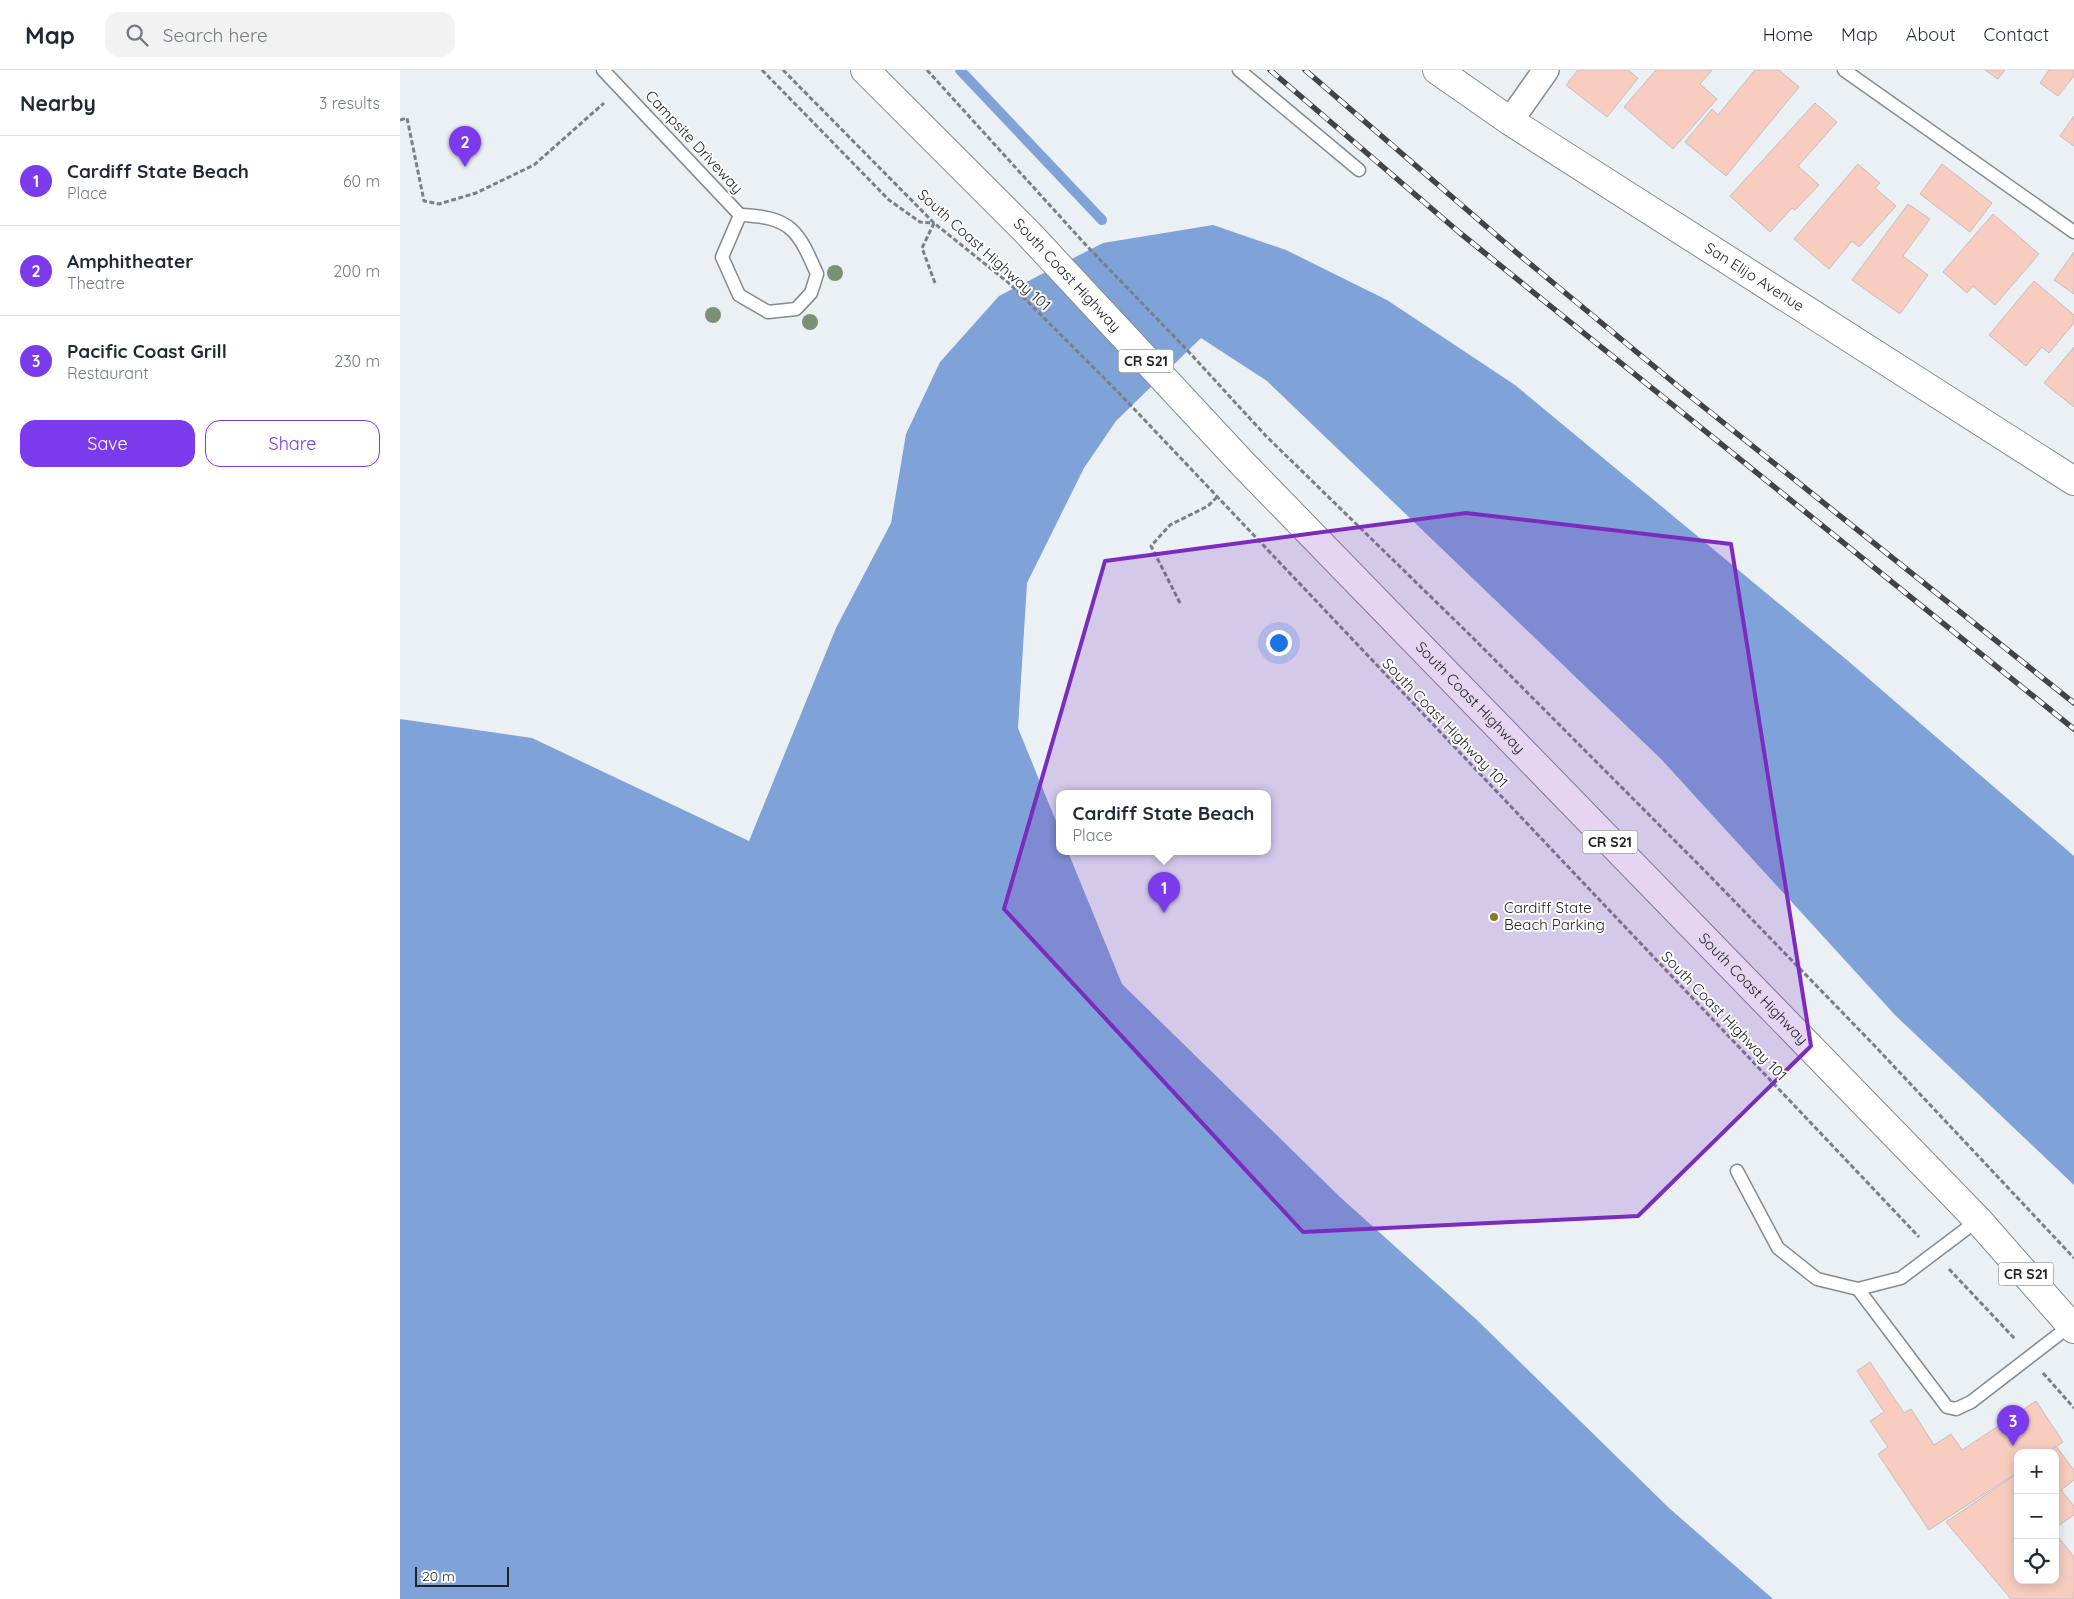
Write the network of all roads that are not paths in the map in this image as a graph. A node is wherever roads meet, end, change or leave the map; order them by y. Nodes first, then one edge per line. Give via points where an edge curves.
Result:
1 (603, 70) edge
2 (865, 70) edge
3 (1239, 70) edge
4 (1437, 70) edge
5 (1546, 70) edge
6 (1844, 70) edge
7 (1510, 121) junction
8 (1359, 170) dead end
9 (740, 215) junction
10 (2074, 232) edge
11 (2074, 481) edge
12 (1737, 1171) dead end
13 (1978, 1220) junction
14 (1858, 1289) junction
15 (2072, 1327) edge

1 - 9 lane, Campsite Driveway
2 - 13 main road, South Coast Highway / CR S21
3 - 8 lane
4 - 7 main road, San Elijo Avenue
5 - 7 street
6 - 10 lane
7 - 11 main road, San Elijo Avenue
9 - 9 lane via 722,258 739,296 768,312 796,309 811,293 817,274 803,241 794,230 762,216
12 - 14 lane via 1778,1248 1817,1278
13 - 14 lane via 1901,1278
13 - 15 main road, South Coast Highway / CR S21
14 - 15 lane via 1947,1407 1956,1409 1971,1402

